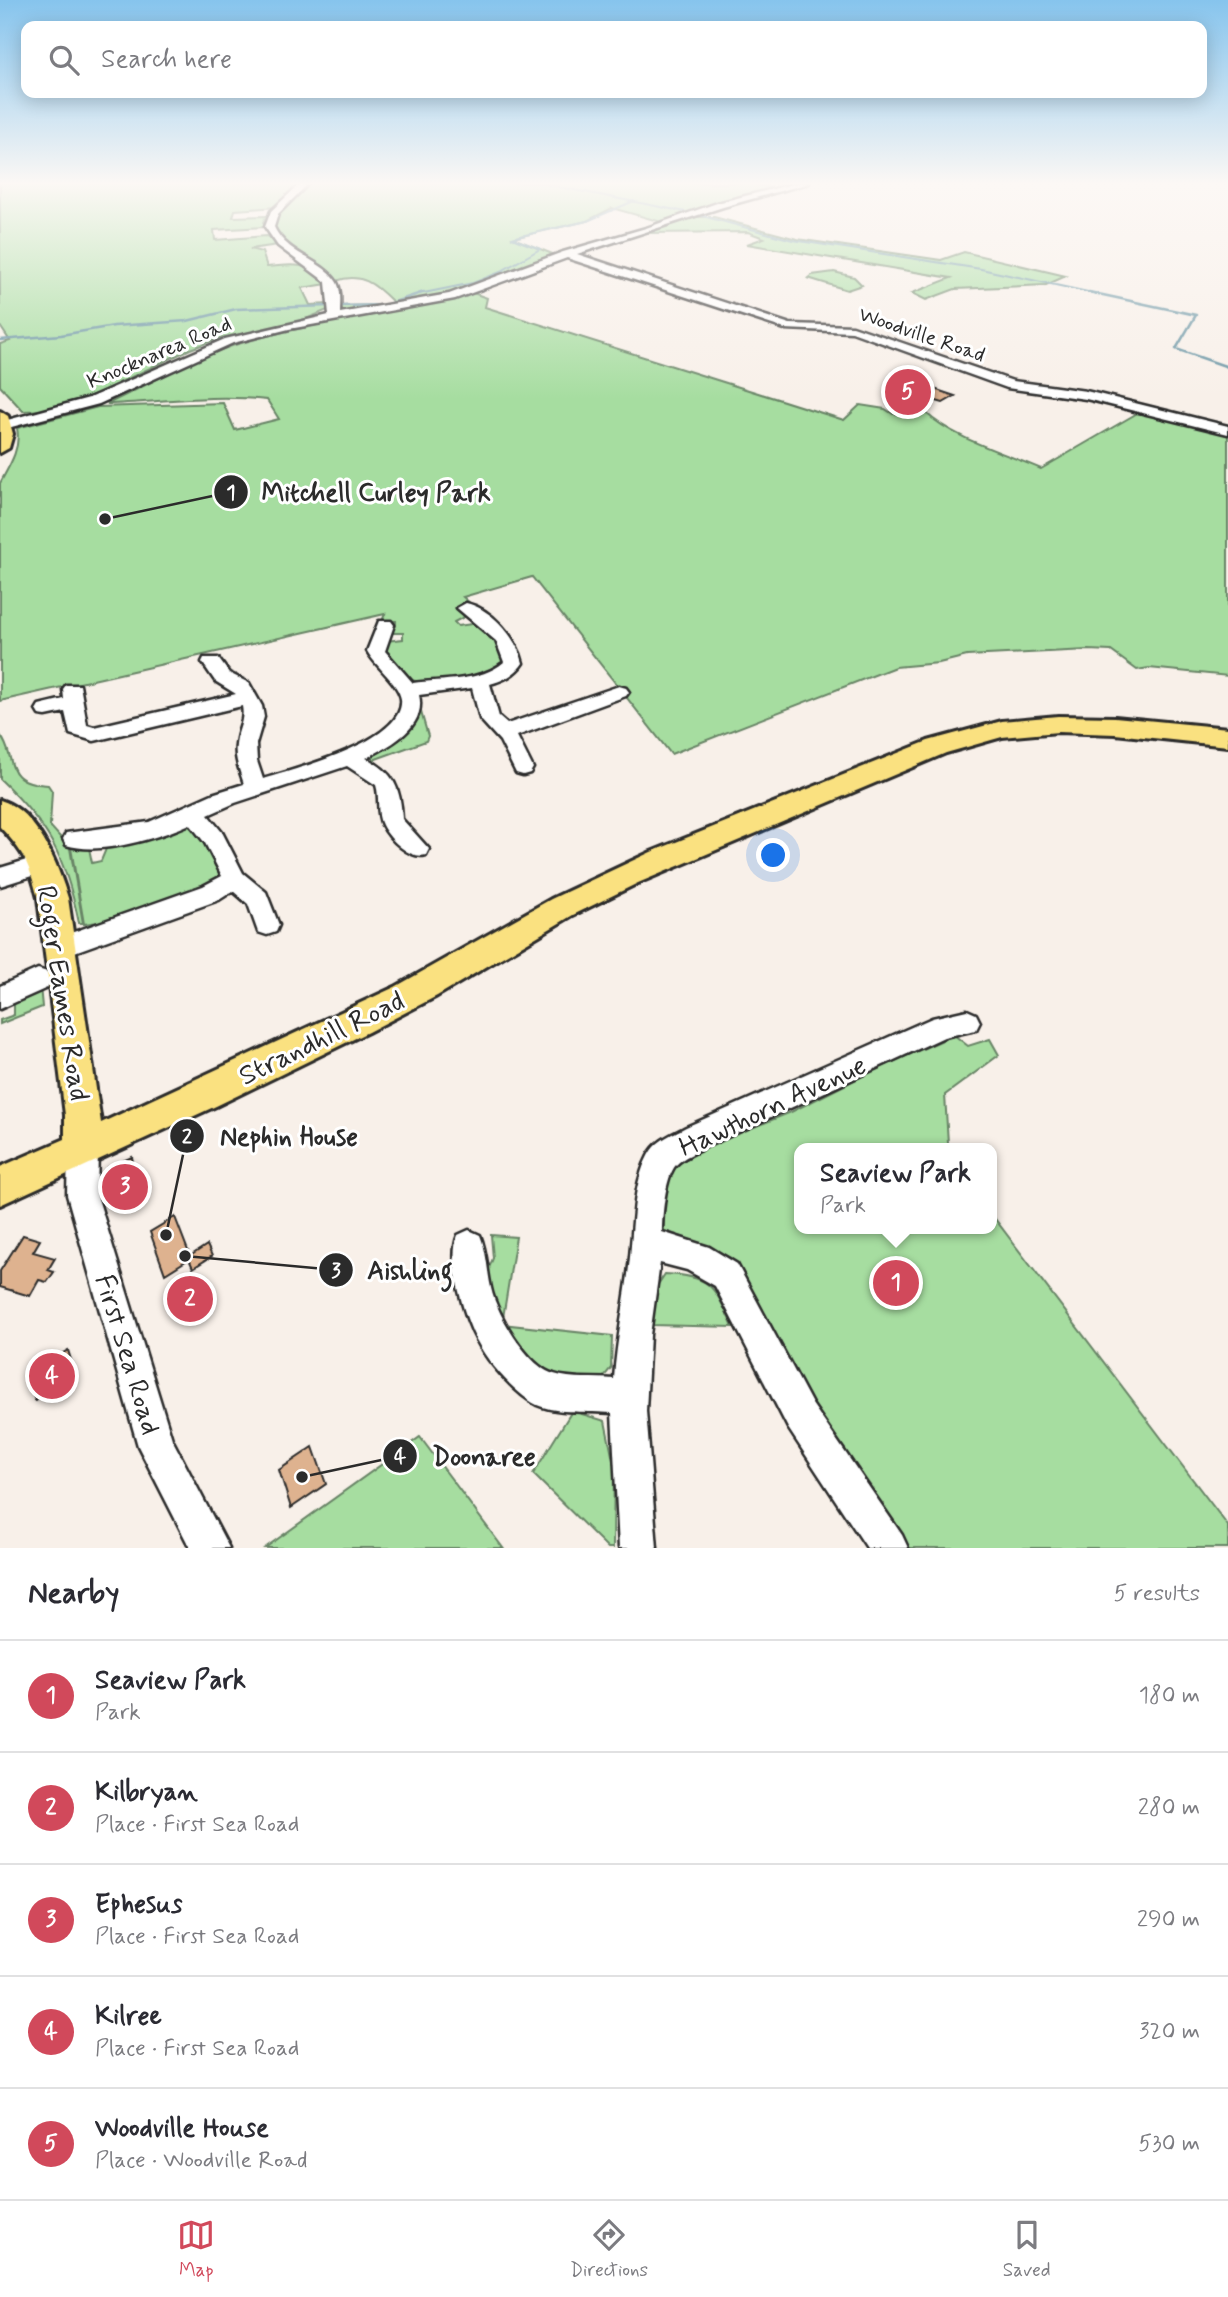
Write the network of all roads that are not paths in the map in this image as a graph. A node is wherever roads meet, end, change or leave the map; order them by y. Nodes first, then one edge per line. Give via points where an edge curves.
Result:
1 (296, 255) edge
2 (563, 255) edge
3 (570, 255) edge
4 (335, 317) junction
5 (1, 423) edge
6 (1228, 430) edge
7 (0, 448) edge
8 (467, 616) dead end
9 (387, 632) dead end
10 (211, 662) dead end
11 (480, 680) junction
12 (410, 690) junction
13 (247, 698) junction
14 (609, 700) dead end
15 (46, 710) dead end
16 (504, 733) junction
17 (1228, 737) edge
18 (348, 758) junction
19 (523, 768) dead end
20 (256, 788) junction
21 (0, 810) edge
22 (194, 813) junction
23 (74, 839) dead end
24 (418, 849) dead end
25 (43, 864) junction
26 (0, 877) edge
27 (235, 879) junction
28 (267, 925) dead end
29 (60, 947) junction
30 (38, 980) dead end
31 (0, 998) edge
32 (967, 1022) dead end
33 (83, 1149) junction
34 (0, 1186) edge
35 (469, 1246) dead end
36 (647, 1246) junction
37 (630, 1397) junction
38 (210, 1548) edge
39 (638, 1548) edge
40 (889, 1548) edge

1 - 4 street via 331,281
2 - 4 street, Knocknarea Road via 451,297
3 - 6 street, Woodville Road via 789,327 853,329 1011,385 1086,395
4 - 5 street, Knocknarea Road via 229,341 94,401
5 - 7 main road
8 - 11 street via 498,631 514,663 508,670
9 - 12 street via 376,651 381,663
10 - 13 street via 222,677 242,687
11 - 12 street
11 - 16 street via 490,719
12 - 18 street via 410,713 397,730
13 - 15 street via 94,734 77,729 73,696
13 - 20 street via 254,717 246,744 247,761
14 - 16 street
16 - 19 street
17 - 33 main road, Strandhill Road via 1073,724 1002,729 938,747 565,905 407,996
18 - 20 street
18 - 24 street via 381,775 387,784 391,822
20 - 22 street
21 - 25 main road, Roger Eames Road via 31,842
22 - 23 street via 98,848
22 - 27 street via 214,838
25 - 26 street
25 - 29 main road, Roger Eames Road
27 - 28 street via 258,899
27 - 29 street via 211,893
29 - 33 main road, Roger Eames Road via 83,1115
30 - 31 street
32 - 36 street, Hawthorn Avenue via 941,1026 667,1153 659,1165 647,1214
33 - 34 main road, Strandhill Road
33 - 38 street, First Sea Road via 82,1195 156,1446
35 - 37 street via 475,1291 490,1334 522,1372 546,1391
36 - 37 street, Hawthorn Avenue via 633,1335
36 - 40 street via 671,1248 707,1261 726,1275 800,1416
37 - 39 street, Hawthorn Avenue

